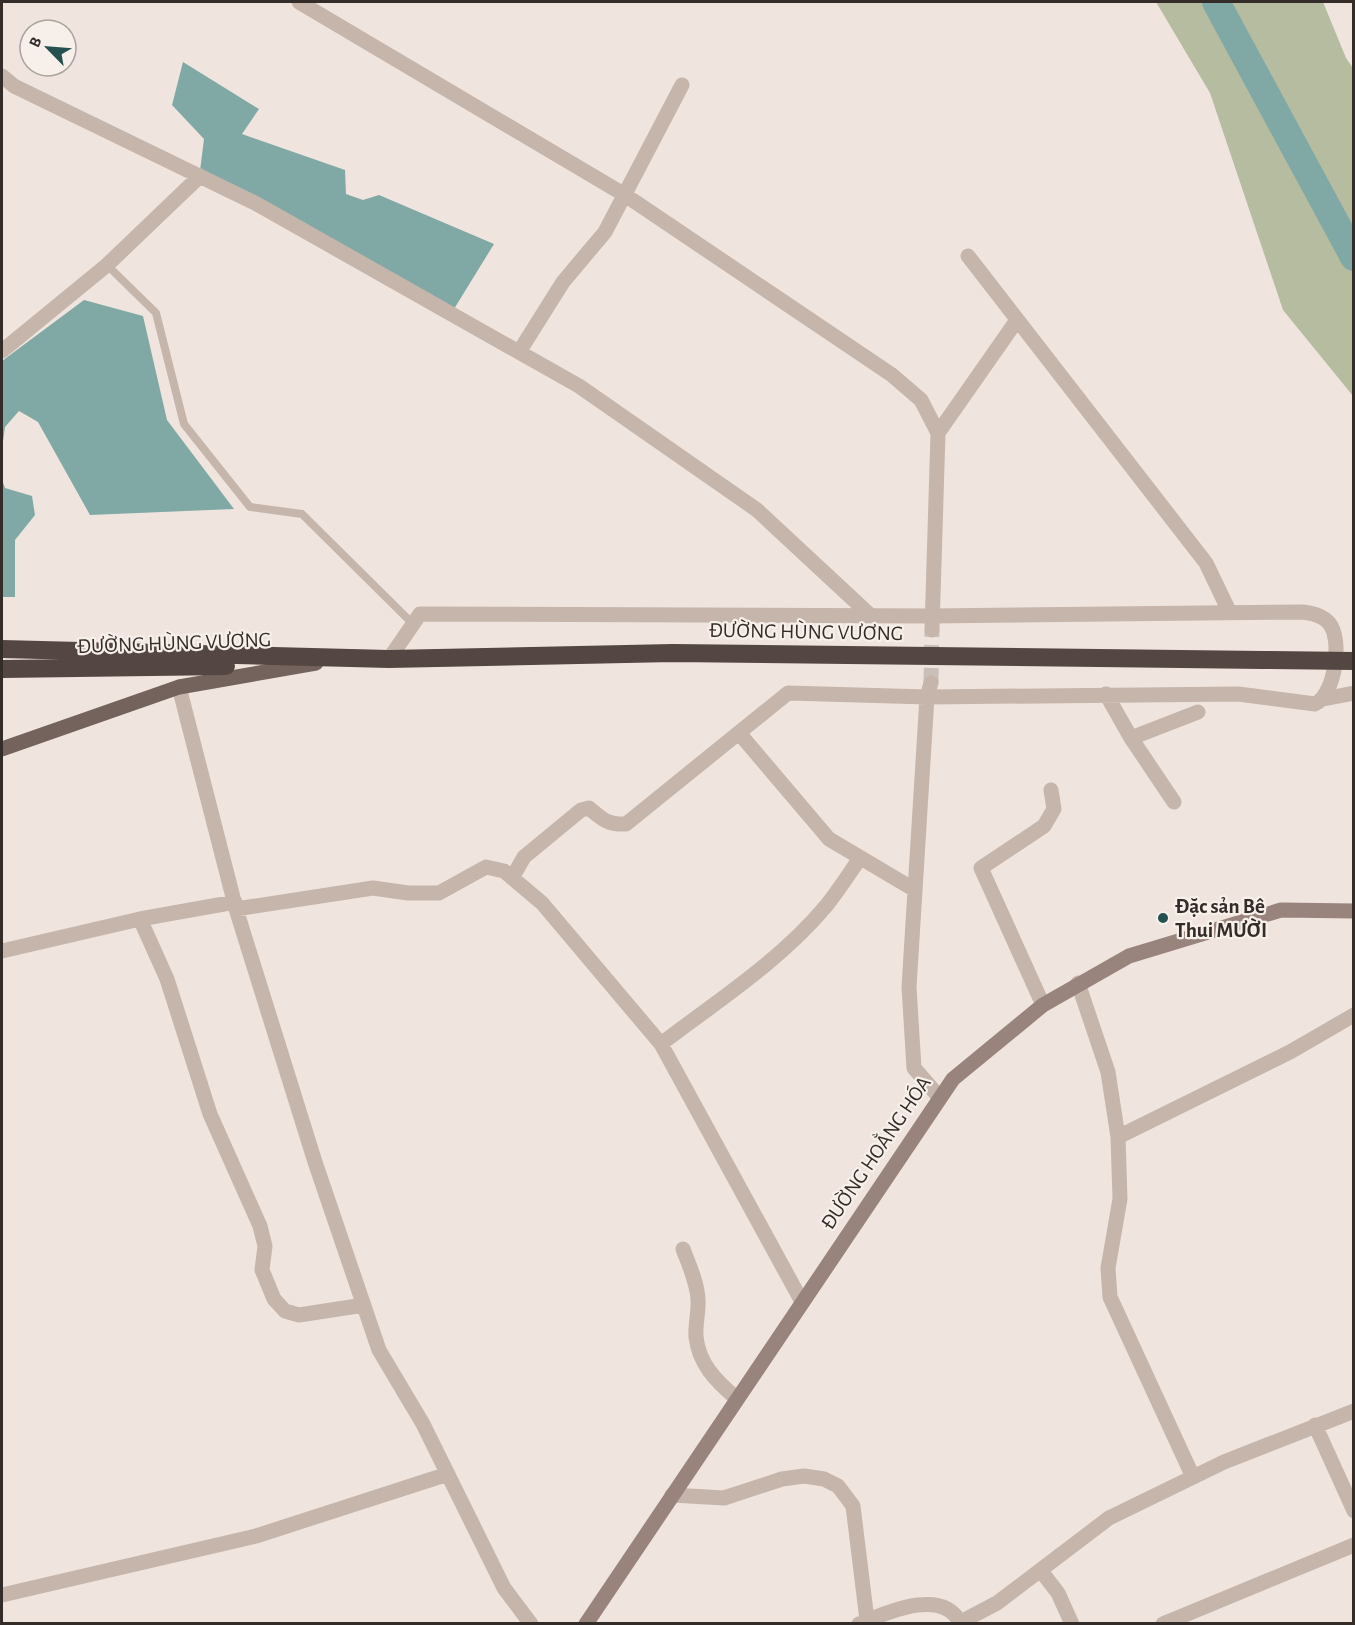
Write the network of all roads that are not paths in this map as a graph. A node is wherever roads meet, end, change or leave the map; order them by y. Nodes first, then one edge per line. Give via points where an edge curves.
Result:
1 (299, 2) edge
2 (2, 76) edge
3 (682, 85) dead end
4 (200, 176) junction
5 (625, 195) junction
6 (968, 256) dead end
7 (107, 265) junction
8 (1017, 320) junction
9 (2, 351) edge
10 (519, 352) junction
11 (938, 433) junction
12 (1229, 611) junction
13 (870, 615) junction
14 (412, 623) junction
15 (933, 623) junction
16 (2, 649) edge
17 (348, 657) junction
18 (389, 659) junction
19 (1353, 661) edge
20 (2, 669) edge
21 (179, 687) junction
22 (928, 690) junction
23 (1353, 693) edge
24 (1106, 694) junction
25 (1323, 699) junction
26 (1198, 712) dead end
27 (739, 733) junction
28 (1131, 738) junction
29 (2, 749) edge
30 (1051, 790) dead end
31 (1174, 802) dead end
32 (860, 858) junction
33 (512, 878) junction
34 (915, 890) junction
35 (236, 906) junction
36 (1353, 911) edge
37 (140, 919) junction
38 (2, 951) edge
39 (1078, 983) junction
40 (1043, 1005) junction
41 (1353, 1015) edge
42 (661, 1044) junction
43 (940, 1098) junction
44 (1118, 1137) junction
45 (683, 1250) dead end
46 (801, 1300) junction
47 (364, 1305) junction
48 (736, 1398) junction
49 (1353, 1411) edge
50 (1315, 1425) junction
51 (447, 1474) junction
52 (1192, 1477) junction
53 (1349, 1490) edge
54 (672, 1495) junction
55 (1353, 1511) edge
56 (1353, 1545) edge
57 (1041, 1571) junction
58 (2, 1595) edge
59 (863, 1622) edge
60 (961, 1622) edge
61 (531, 1623) edge
62 (586, 1623) edge
63 (1072, 1623) edge
64 (1163, 1623) edge

1 - 5 street
2 - 4 street via 14,86
3 - 5 street
4 - 7 street
4 - 10 street
5 - 10 street via 605,232 562,282
5 - 11 street via 892,375 921,400
6 - 8 street
7 - 9 street
7 - 14 lane via 156,313 184,424 250,507 302,514
8 - 11 street
8 - 12 street via 1206,563
10 - 13 street via 579,386 758,510
11 - 15 street
12 - 15 street
12 - 25 street via 1303,612 1330,623 1335,652 1333,676
13 - 14 street via 420,614
13 - 15 street
14 - 18 street
16 - 17 highway, ĐƯỜNG HÙNG VƯƠNG
17 - 18 highway, ĐƯỜNG HÙNG VƯƠNG
17 - 20 highway, ĐƯỜNG HÙNG VƯƠNG via 221,666
17 - 21 main road
18 - 19 highway, ĐƯỜNG HÙNG VƯƠNG, bridge via 673,653
21 - 29 main road
21 - 35 street
22 - 24 street
22 - 27 street via 788,693
22 - 34 street
23 - 25 street
24 - 25 street via 1238,694 1315,704
24 - 28 street
26 - 28 street
27 - 32 street via 828,839
27 - 33 street via 626,824 613,825 589,808 580,810 524,857
28 - 31 street
30 - 40 street via 1054,808 1044,826 981,868
32 - 34 street
32 - 42 street via 797,936 768,963
33 - 35 street via 490,867 439,893 373,888
33 - 42 street via 542,903
34 - 43 street via 909,987 914,1068
35 - 37 street
35 - 47 street
36 - 39 main road, ĐƯỜNG HOẰNG HÓA via 1281,910 1129,956
37 - 38 street
37 - 47 street via 166,979 210,1114 260,1226 264,1246 262,1270 274,1299 285,1311 299,1315
39 - 40 main road, ĐƯỜNG HOẰNG HÓA
39 - 44 street via 1108,1072
40 - 43 main road, ĐƯỜNG HOẰNG HÓA via 953,1079
41 - 44 street via 1290,1052
42 - 46 street
43 - 46 main road, ĐƯỜNG HOẰNG HÓA
44 - 52 street via 1120,1199 1108,1268 1110,1297
45 - 48 street via 698,1298 696,1336 701,1357 708,1372
46 - 48 main road, ĐƯỜNG HOẰNG HÓA
47 - 51 street via 379,1350
48 - 54 main road, ĐƯỜNG HOẰNG HÓA
49 - 50 street
50 - 52 street
50 - 53 street
51 - 58 street via 256,1536
51 - 61 street via 504,1588
52 - 57 street via 1109,1518
53 - 55 street
54 - 59 street via 724,1498 804,1476 838,1486 853,1506
54 - 62 main road, ĐƯỜNG HOẰNG HÓA
56 - 64 street
57 - 60 street via 997,1603
57 - 63 street via 1058,1593
59 - 60 street via 921,1604 940,1606

